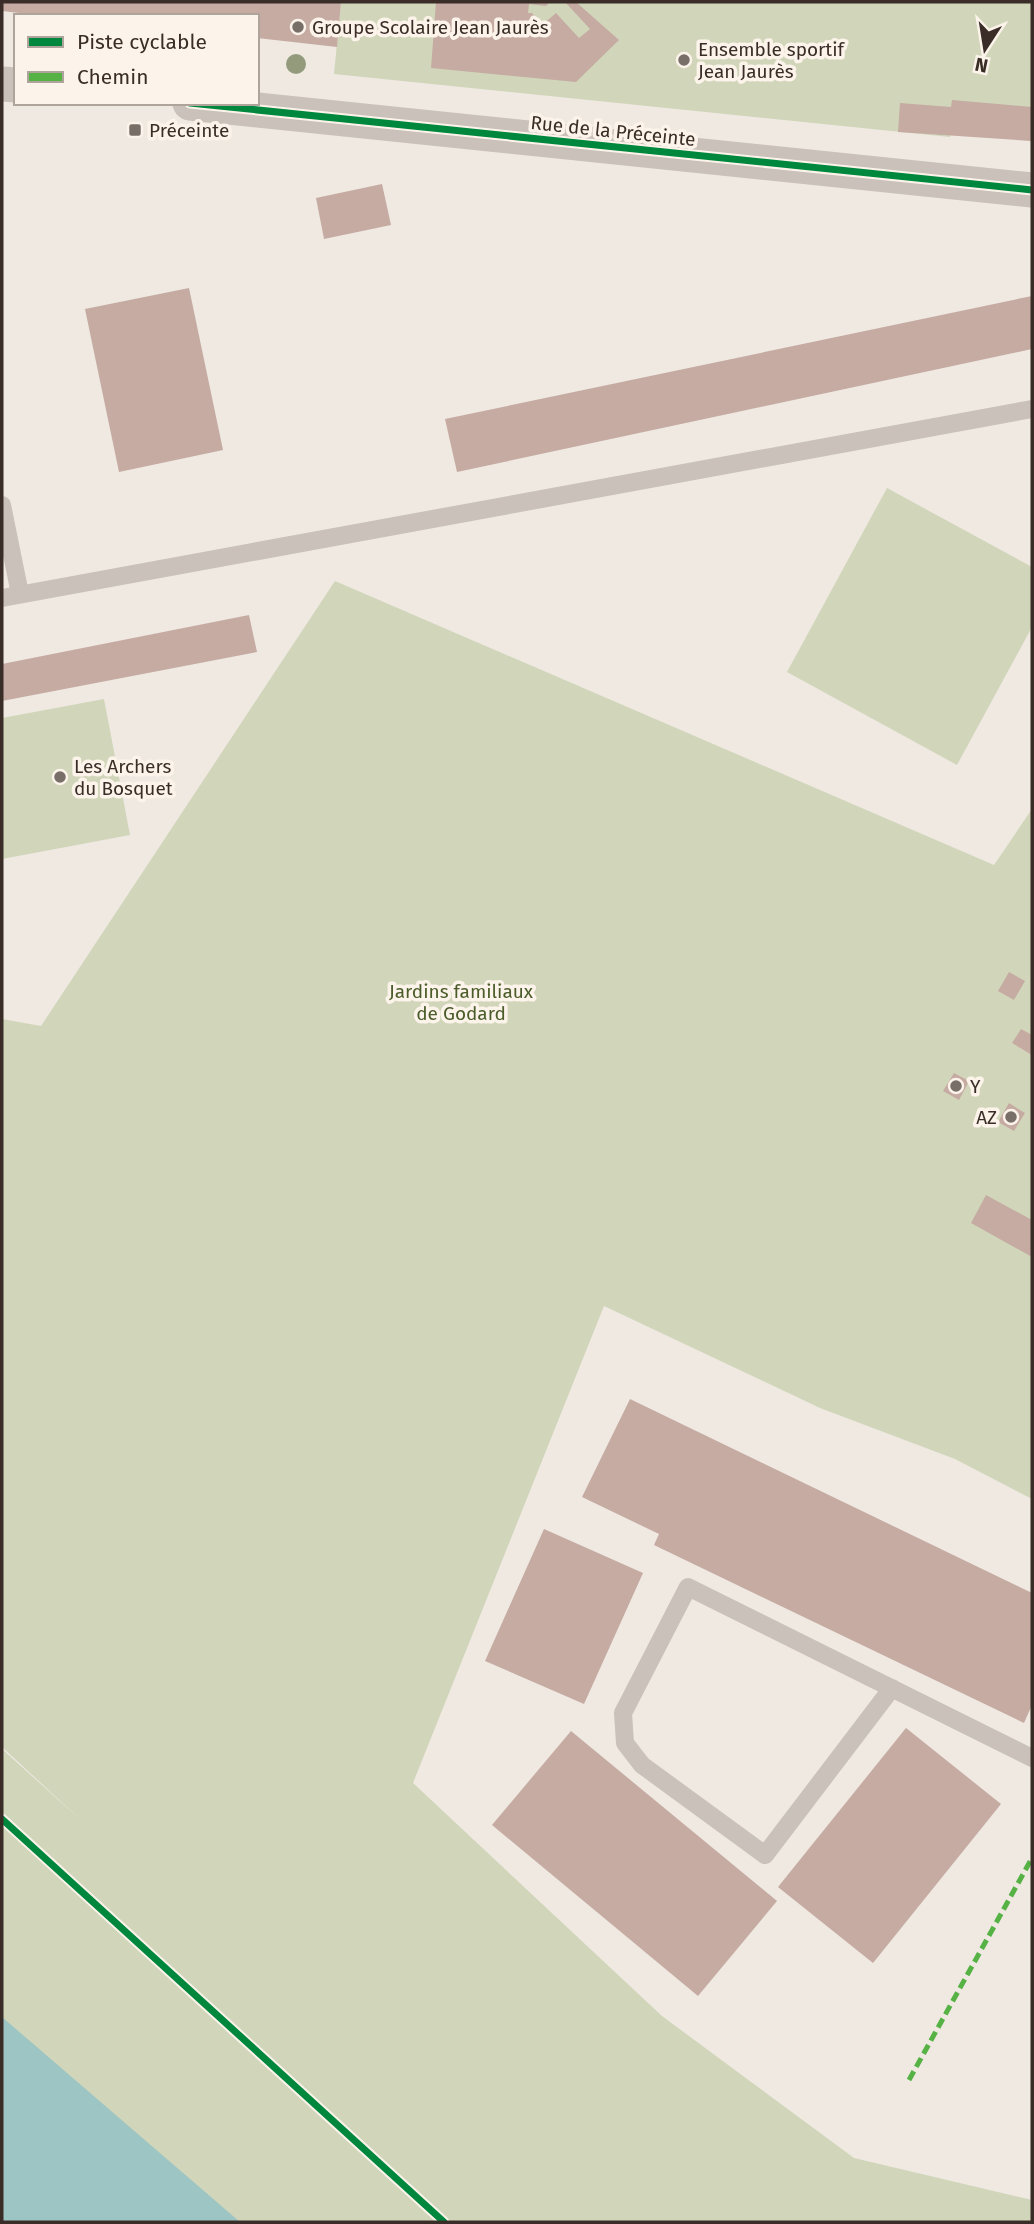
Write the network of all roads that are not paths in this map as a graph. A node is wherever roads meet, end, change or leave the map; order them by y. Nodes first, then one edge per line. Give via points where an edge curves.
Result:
1 (209, 105) edge
2 (1032, 190) edge
3 (1032, 409) edge
4 (2, 505) edge
5 (20, 594) junction
6 (2, 598) edge
7 (892, 1688) junction
8 (1032, 1758) edge

1 - 2 street, Rue de la Préceinte
3 - 5 lane
4 - 5 lane
5 - 6 lane
7 - 7 lane via 688,1587 623,1713 625,1743 642,1765 765,1855
7 - 8 lane

